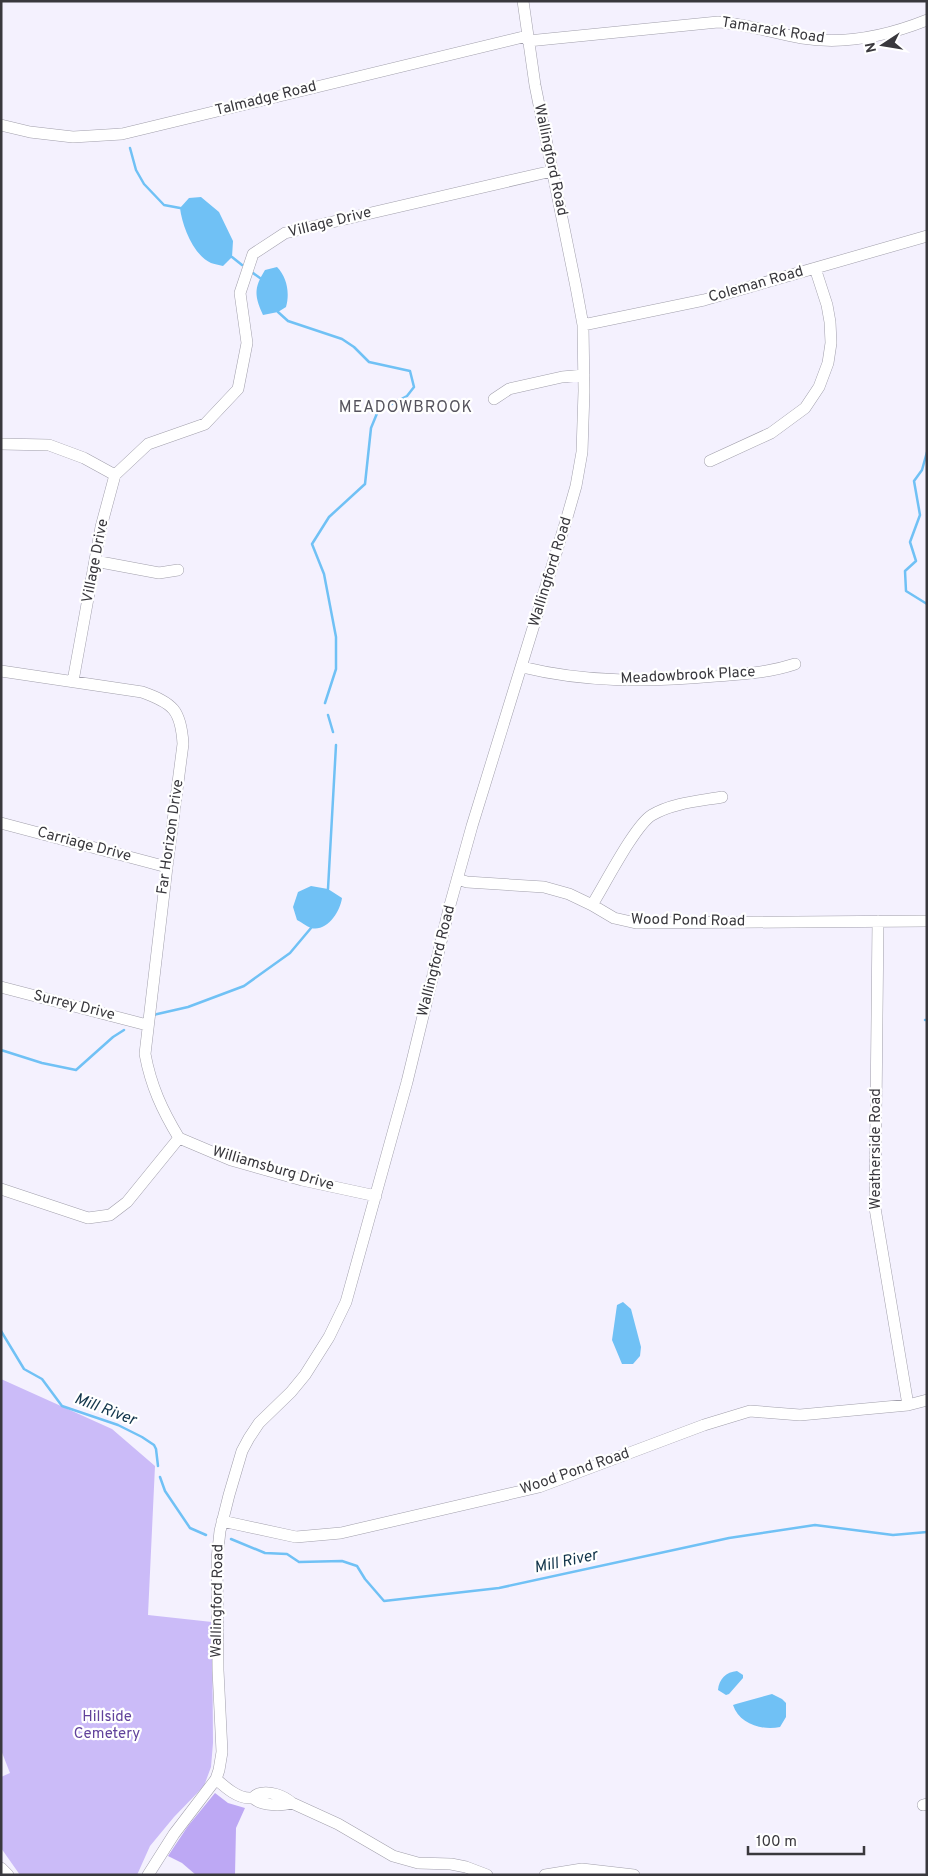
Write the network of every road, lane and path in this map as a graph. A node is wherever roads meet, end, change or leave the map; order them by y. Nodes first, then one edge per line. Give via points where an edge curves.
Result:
1 (524, 1) edge
2 (927, 20) edge
3 (528, 38) junction
4 (1, 126) edge
5 (552, 171) junction
6 (927, 236) edge
7 (815, 268) junction
8 (582, 326) junction
9 (584, 375) junction
10 (494, 399) dead end
11 (1, 444) edge
12 (710, 461) dead end
13 (115, 476) junction
14 (95, 561) junction
15 (178, 570) dead end
16 (795, 664) dead end
17 (522, 667) junction
18 (1, 671) edge
19 (73, 681) junction
20 (722, 797) dead end
21 (1, 822) edge
22 (166, 867) junction
23 (458, 879) junction
24 (592, 905) junction
25 (878, 920) junction
26 (927, 920) edge
27 (1, 987) edge
28 (147, 1025) junction
29 (179, 1138) junction
30 (1, 1189) edge
31 (376, 1196) junction
32 (927, 1400) edge
33 (908, 1404) junction
34 (222, 1521) junction
35 (216, 1779) junction
36 (1, 1868) edge
37 (8, 1875) edge
38 (148, 1875) edge
39 (487, 1875) edge
40 (545, 1875) edge
41 (634, 1875) edge

1 - 3 street, Wallingford Road
2 - 3 street, Tamarack Road via 888,34 846,40 802,38 739,23 718,22
3 - 4 street, Talmadge Road via 122,134 73,136
3 - 5 street, Wallingford Road
5 - 8 street, Wallingford Road
5 - 13 street, Village Drive via 285,233 253,254 240,293 247,343 238,389 205,424 148,444
6 - 7 street, Coleman Road
7 - 8 street, Coleman Road via 676,307
7 - 12 street via 827,305 831,343 819,387 805,408 771,433
8 - 9 street, Wallingford Road
9 - 10 street via 509,389
9 - 17 street, Wallingford Road via 580,468
11 - 13 street via 49,444 84,458
13 - 14 street, Village Drive
14 - 15 street via 159,573
14 - 19 street, Village Drive
16 - 17 street, Meadowbrook Place via 774,671 647,681 569,677
17 - 23 street, Wallingford Road
18 - 19 street, Far Horizon Drive
19 - 22 street, Far Horizon Drive via 142,692 164,700 176,712 182,726 183,744
20 - 24 street via 667,808 649,816
21 - 22 street, Carriage Drive
22 - 28 street, Far Horizon Drive
23 - 24 street, Wood Pond Road via 544,887
23 - 31 street, Wallingford Road
24 - 25 street, Wood Pond Road via 614,918 636,923
25 - 26 street, Wood Pond Road
25 - 33 street, Weatherside Road via 875,1208
27 - 28 street, Surrey Drive
28 - 29 street, Far Horizon Drive via 145,1054 149,1078
29 - 30 street via 127,1202 110,1215 88,1218
29 - 31 street, Williamsburg Drive via 231,1160
31 - 34 street, Wallingford Road via 342,1313 304,1375 249,1438 237,1466
32 - 33 street, Wood Pond Road
33 - 34 street, Wood Pond Road via 800,1416 750,1411 539,1487 341,1533 296,1537
34 - 35 street, Wallingford Road via 216,1582 222,1752
35 - 38 street, Wallingford Road
35 - 39 street via 237,1794 259,1803 285,1805 292,1802 393,1856 418,1863 466,1867
36 - 37 street
40 - 41 street via 582,1869

